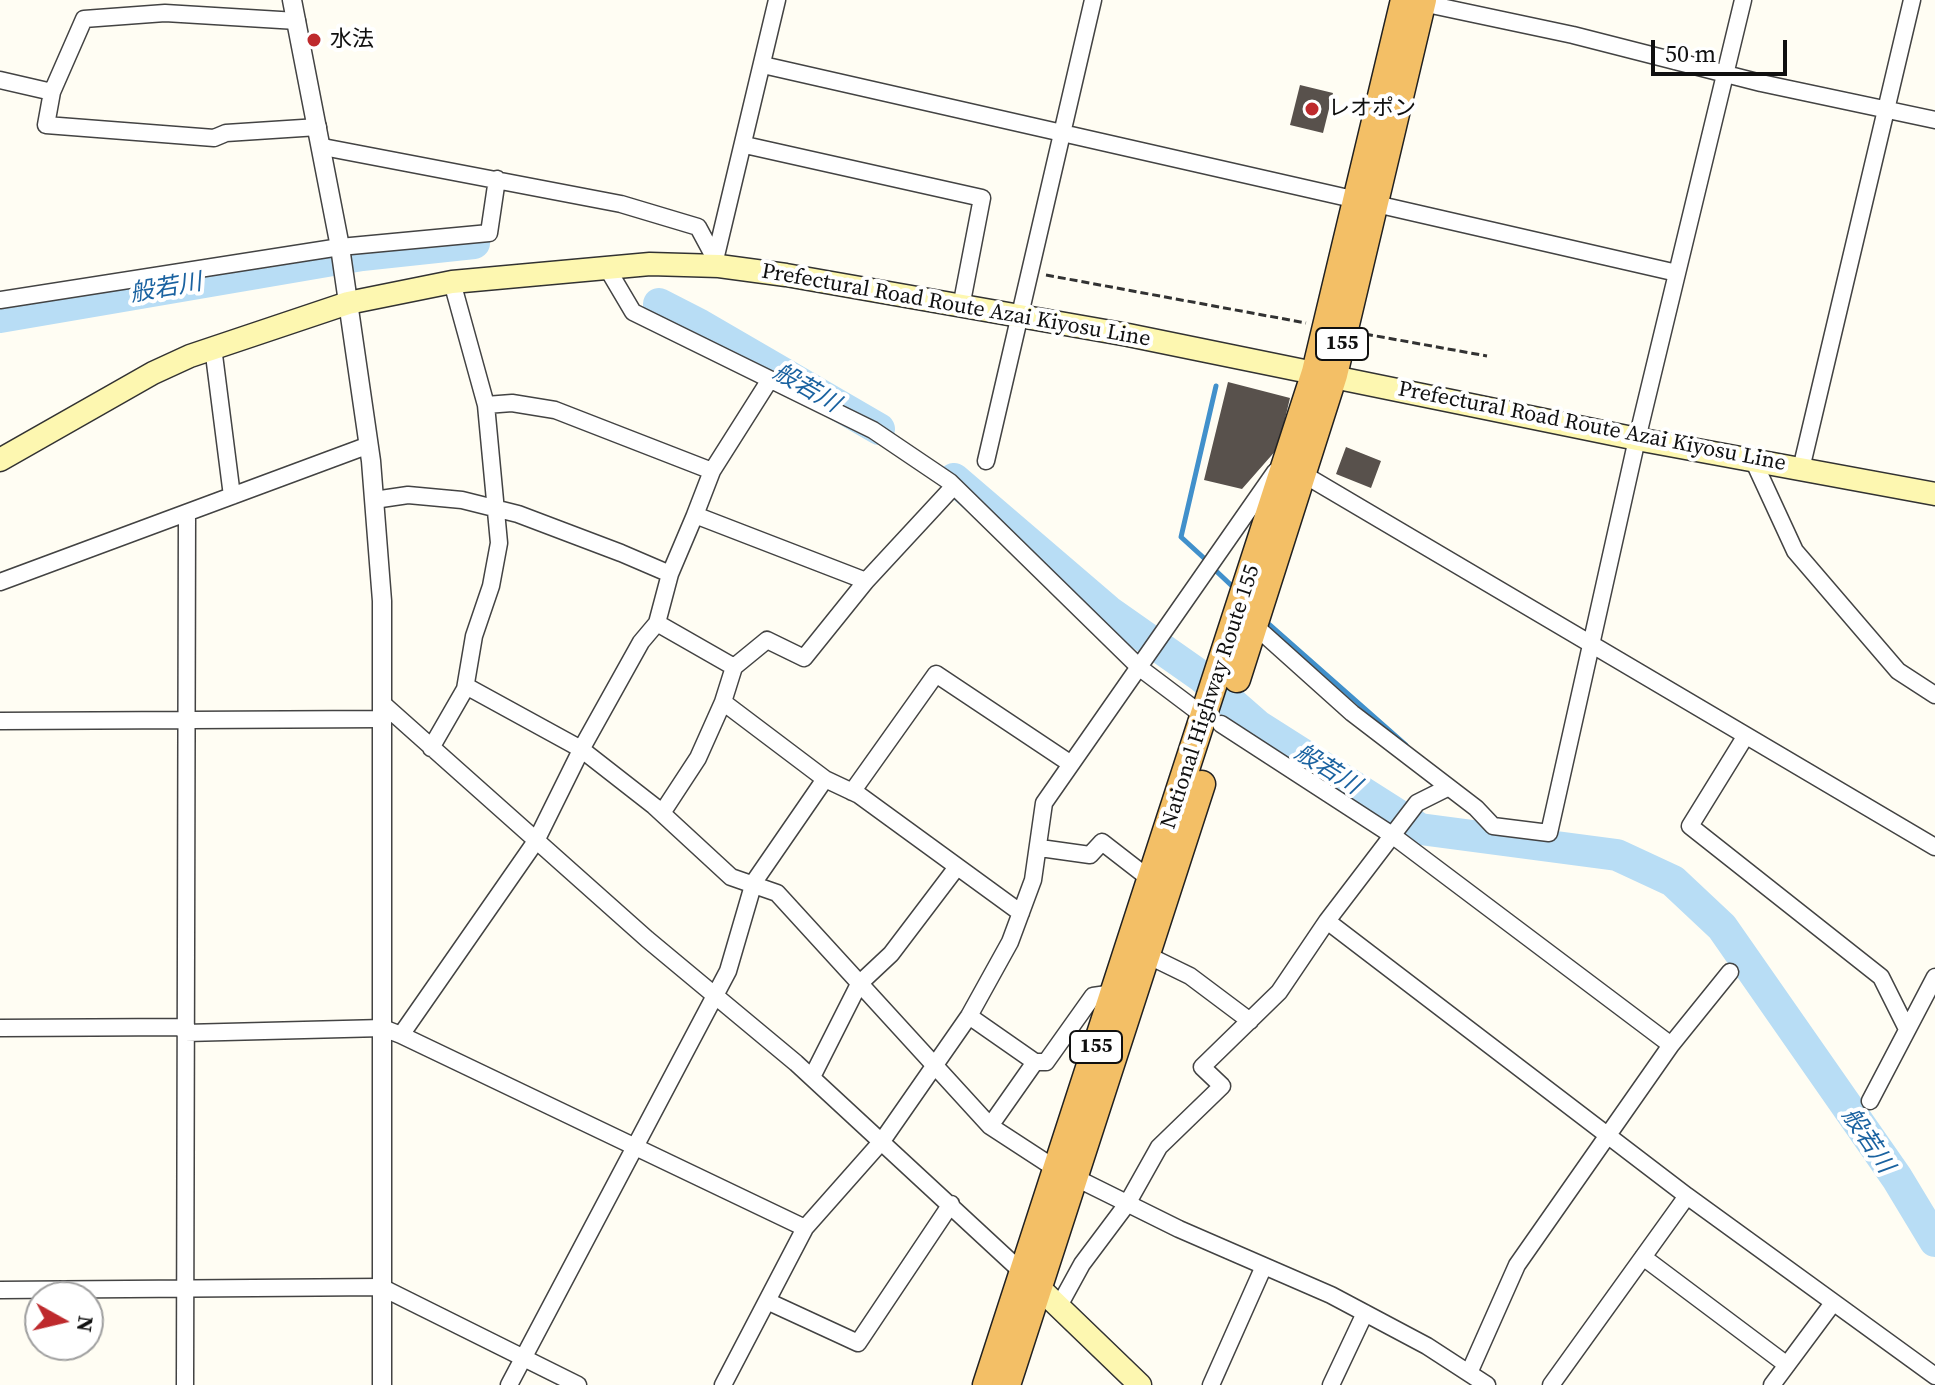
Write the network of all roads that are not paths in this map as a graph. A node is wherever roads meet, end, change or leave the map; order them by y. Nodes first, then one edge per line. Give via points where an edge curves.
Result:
1 (292, 0) edge
2 (777, 0) edge
3 (1093, 0) edge
4 (1743, 0) edge
5 (1912, 0) edge
6 (1417, 1) edge
7 (297, 21) junction
8 (763, 65) junction
9 (1726, 74) junction
10 (0, 80) edge
11 (52, 92) junction
12 (1887, 110) junction
13 (1935, 120) edge
14 (318, 127) junction
15 (1062, 131) junction
16 (745, 145) junction
17 (323, 147) junction
18 (497, 179) junction
19 (1367, 202) junction
20 (340, 247) junction
21 (717, 263) junction
22 (607, 268) junction
23 (1677, 273) junction
24 (452, 282) junction
25 (0, 300) edge
26 (348, 303) junction
27 (961, 307) junction
28 (1020, 317) junction
29 (213, 347) junction
30 (1325, 374) junction
31 (769, 381) junction
32 (486, 405) junction
33 (1637, 439) junction
34 (369, 445) junction
35 (0, 460) edge
36 (1753, 460) junction
37 (986, 461) dead end
38 (1801, 469) junction
39 (712, 471) junction
40 (1294, 471) junction
41 (954, 486) junction
42 (1935, 494) edge
43 (232, 496) junction
44 (374, 500) junction
45 (498, 509) junction
46 (187, 513) junction
47 (695, 515) junction
48 (670, 574) junction
49 (866, 581) junction
50 (0, 582) edge
51 (657, 623) junction
52 (1255, 626) junction
53 (1590, 645) junction
54 (1142, 665) junction
55 (734, 667) junction
56 (1228, 676) junction
57 (466, 686) junction
58 (1935, 695) edge
59 (723, 702) junction
60 (382, 711) junction
61 (187, 718) junction
62 (1214, 718) junction
63 (0, 721) edge
64 (1745, 737) junction
65 (431, 748) junction
66 (581, 749) junction
67 (1071, 764) junction
68 (825, 779) junction
69 (1447, 788) junction
70 (852, 792) junction
71 (662, 813) junction
72 (1394, 832) junction
73 (536, 841) junction
74 (1933, 843) edge
75 (1040, 848) junction
76 (957, 867) junction
77 (1151, 880) junction
78 (754, 882) junction
79 (1021, 913) junction
80 (1327, 921) junction
81 (1147, 955) junction
82 (1730, 972) dead end
83 (1935, 977) edge
84 (859, 984) junction
85 (1114, 993) junction
86 (716, 996) junction
87 (969, 1016) junction
88 (1250, 1021) junction
89 (0, 1028) edge
90 (383, 1028) junction
91 (1907, 1029) junction
92 (185, 1030) junction
93 (401, 1035) junction
94 (1671, 1045) junction
95 (1035, 1062) junction
96 (935, 1067) junction
97 (812, 1077) junction
98 (1870, 1101) dead end
99 (990, 1126) junction
100 (1607, 1135) junction
101 (882, 1141) junction
102 (632, 1146) junction
103 (1065, 1173) junction
104 (1687, 1196) junction
105 (951, 1204) junction
106 (1127, 1204) junction
107 (805, 1228) junction
108 (1643, 1257) junction
109 (1264, 1266) junction
110 (1031, 1280) junction
111 (381, 1287) junction
112 (184, 1289) junction
113 (0, 1290) edge
114 (767, 1301) junction
115 (1833, 1303) junction
116 (1059, 1306) junction
117 (1365, 1313) junction
118 (524, 1358) junction
119 (1787, 1365) junction
120 (1469, 1373) junction
121 (1935, 1376) edge
122 (185, 1385) edge
123 (382, 1385) edge
124 (509, 1385) edge
125 (578, 1385) edge
126 (723, 1385) edge
127 (986, 1385) edge
128 (1007, 1385) edge
129 (1140, 1385) edge
130 (1211, 1385) edge
131 (1331, 1385) edge
132 (1487, 1385) edge
133 (1551, 1385) edge
134 (1772, 1385) edge

1 - 7 street
2 - 8 street
3 - 15 street
4 - 9 street
5 - 12 street
6 - 9 street
6 - 19 highway, National Highway Route 155 / 155
7 - 11 street via 165,13 84,19
7 - 14 street
8 - 15 street
8 - 16 street
9 - 12 street
9 - 23 street
10 - 11 street
11 - 14 street via 46,125 214,138
12 - 13 street
12 - 38 street
14 - 17 street
15 - 19 street
15 - 28 street
16 - 21 street
16 - 27 street via 982,198
17 - 18 street
17 - 20 street
18 - 20 street via 489,233
18 - 21 street via 621,204 698,227
19 - 23 street
19 - 30 highway, National Highway Route 155 / 155
20 - 25 street
20 - 26 street
21 - 22 main road, Prefectural Road Route Azai Kiyosu Line
21 - 27 main road, Prefectural Road Route Azai Kiyosu Line
22 - 24 main road, Prefectural Road Route Azai Kiyosu Line
22 - 31 street via 633,312
23 - 33 street
24 - 26 main road, Prefectural Road Route Azai Kiyosu Line
24 - 32 street
26 - 29 main road, Prefectural Road Route Azai Kiyosu Line
26 - 34 street
27 - 28 main road, Prefectural Road Route Azai Kiyosu Line
28 - 30 main road, Prefectural Road Route Azai Kiyosu Line
28 - 37 street
29 - 35 main road, Prefectural Road Route Azai Kiyosu Line via 153,373
29 - 43 street
30 - 33 main road, Prefectural Road Route Azai Kiyosu Line
30 - 40 highway, National Highway Route 155 / 155
31 - 39 street
31 - 41 street via 873,430
32 - 39 street via 555,410
32 - 45 street
33 - 36 main road, Prefectural Road Route Azai Kiyosu Line
33 - 53 street
34 - 43 street
34 - 44 street
36 - 38 main road, Prefectural Road Route Azai Kiyosu Line
36 - 58 street via 1795,551 1898,671
38 - 42 main road, Prefectural Road Route Azai Kiyosu Line
39 - 47 street
40 - 52 highway, National Highway Route 155 / 155
40 - 53 street
40 - 54 street via 1277,469
40 - 56 highway, National Highway Route 155 / 155
41 - 49 street
41 - 54 street
43 - 46 street
44 - 45 street via 408,495
44 - 60 street via 382,601
45 - 48 street
45 - 57 street via 499,543
46 - 50 street
46 - 61 street
47 - 48 street
47 - 49 street
48 - 51 street
49 - 55 street via 804,658 767,640
51 - 55 street
51 - 66 street
52 - 56 highway, National Highway Route 155 / 155
52 - 69 street
53 - 64 street
53 - 69 street via 1549,833 1493,826
54 - 62 street
54 - 67 street
55 - 59 street
56 - 62 highway, National Highway Route 155 / 155
57 - 65 street
57 - 66 street
59 - 68 street
59 - 71 street via 698,758
60 - 61 street
60 - 65 street
60 - 90 street
61 - 63 street
61 - 92 street
62 - 72 street
62 - 77 highway, National Highway Route 155 / 155
62 - 81 highway, National Highway Route 155 / 155
64 - 74 street
64 - 91 street via 1690,826 1881,977
65 - 73 street
66 - 71 street
66 - 73 street
67 - 70 street via 936,674
67 - 75 street via 1044,803
68 - 70 street
68 - 78 street
69 - 72 street via 1417,803
70 - 76 street
71 - 78 street via 731,877
72 - 80 street
72 - 94 street
73 - 86 street
73 - 93 street
75 - 77 street via 1090,855 1102,842
75 - 79 street
76 - 79 street
76 - 84 street via 891,954
77 - 85 highway, National Highway Route 155 / 155
78 - 84 street via 777,893
78 - 86 street
79 - 87 street
80 - 88 street via 1279,992
80 - 100 street
81 - 88 street via 1190,976
81 - 103 highway, National Highway Route 155 / 155
82 - 94 street
83 - 91 street
84 - 96 street
84 - 97 street
85 - 95 street via 1093,996 1046,1062
85 - 103 highway, National Highway Route 155 / 155
86 - 97 street
86 - 102 street
87 - 95 street
87 - 96 street
88 - 106 street via 1202,1067 1222,1086 1159,1147
89 - 92 street
90 - 92 street
90 - 93 street
90 - 111 street
91 - 98 street
92 - 112 street
93 - 102 street
94 - 100 street
95 - 99 street
96 - 99 street
96 - 101 street
97 - 101 street
99 - 103 street
100 - 104 street
100 - 120 street via 1517,1265
101 - 105 street
101 - 107 street
102 - 107 street
102 - 118 street
103 - 106 street
103 - 110 highway, National Highway Route 155 / 155
104 - 108 street
104 - 115 street
105 - 110 street
105 - 114 street via 858,1343
106 - 109 street
106 - 116 street via 1082,1264
107 - 114 street
108 - 119 street
108 - 133 street
109 - 117 street
109 - 130 street
110 - 116 main road
110 - 127 highway, National Highway Route 155 / 155
110 - 128 highway, National Highway Route 155 / 155
111 - 112 street
111 - 118 street
111 - 123 street
112 - 113 street
112 - 122 street
114 - 126 street
115 - 119 street
115 - 121 street
116 - 129 main road
117 - 120 street
117 - 131 street
118 - 124 street
118 - 125 street
119 - 134 street
120 - 132 street

